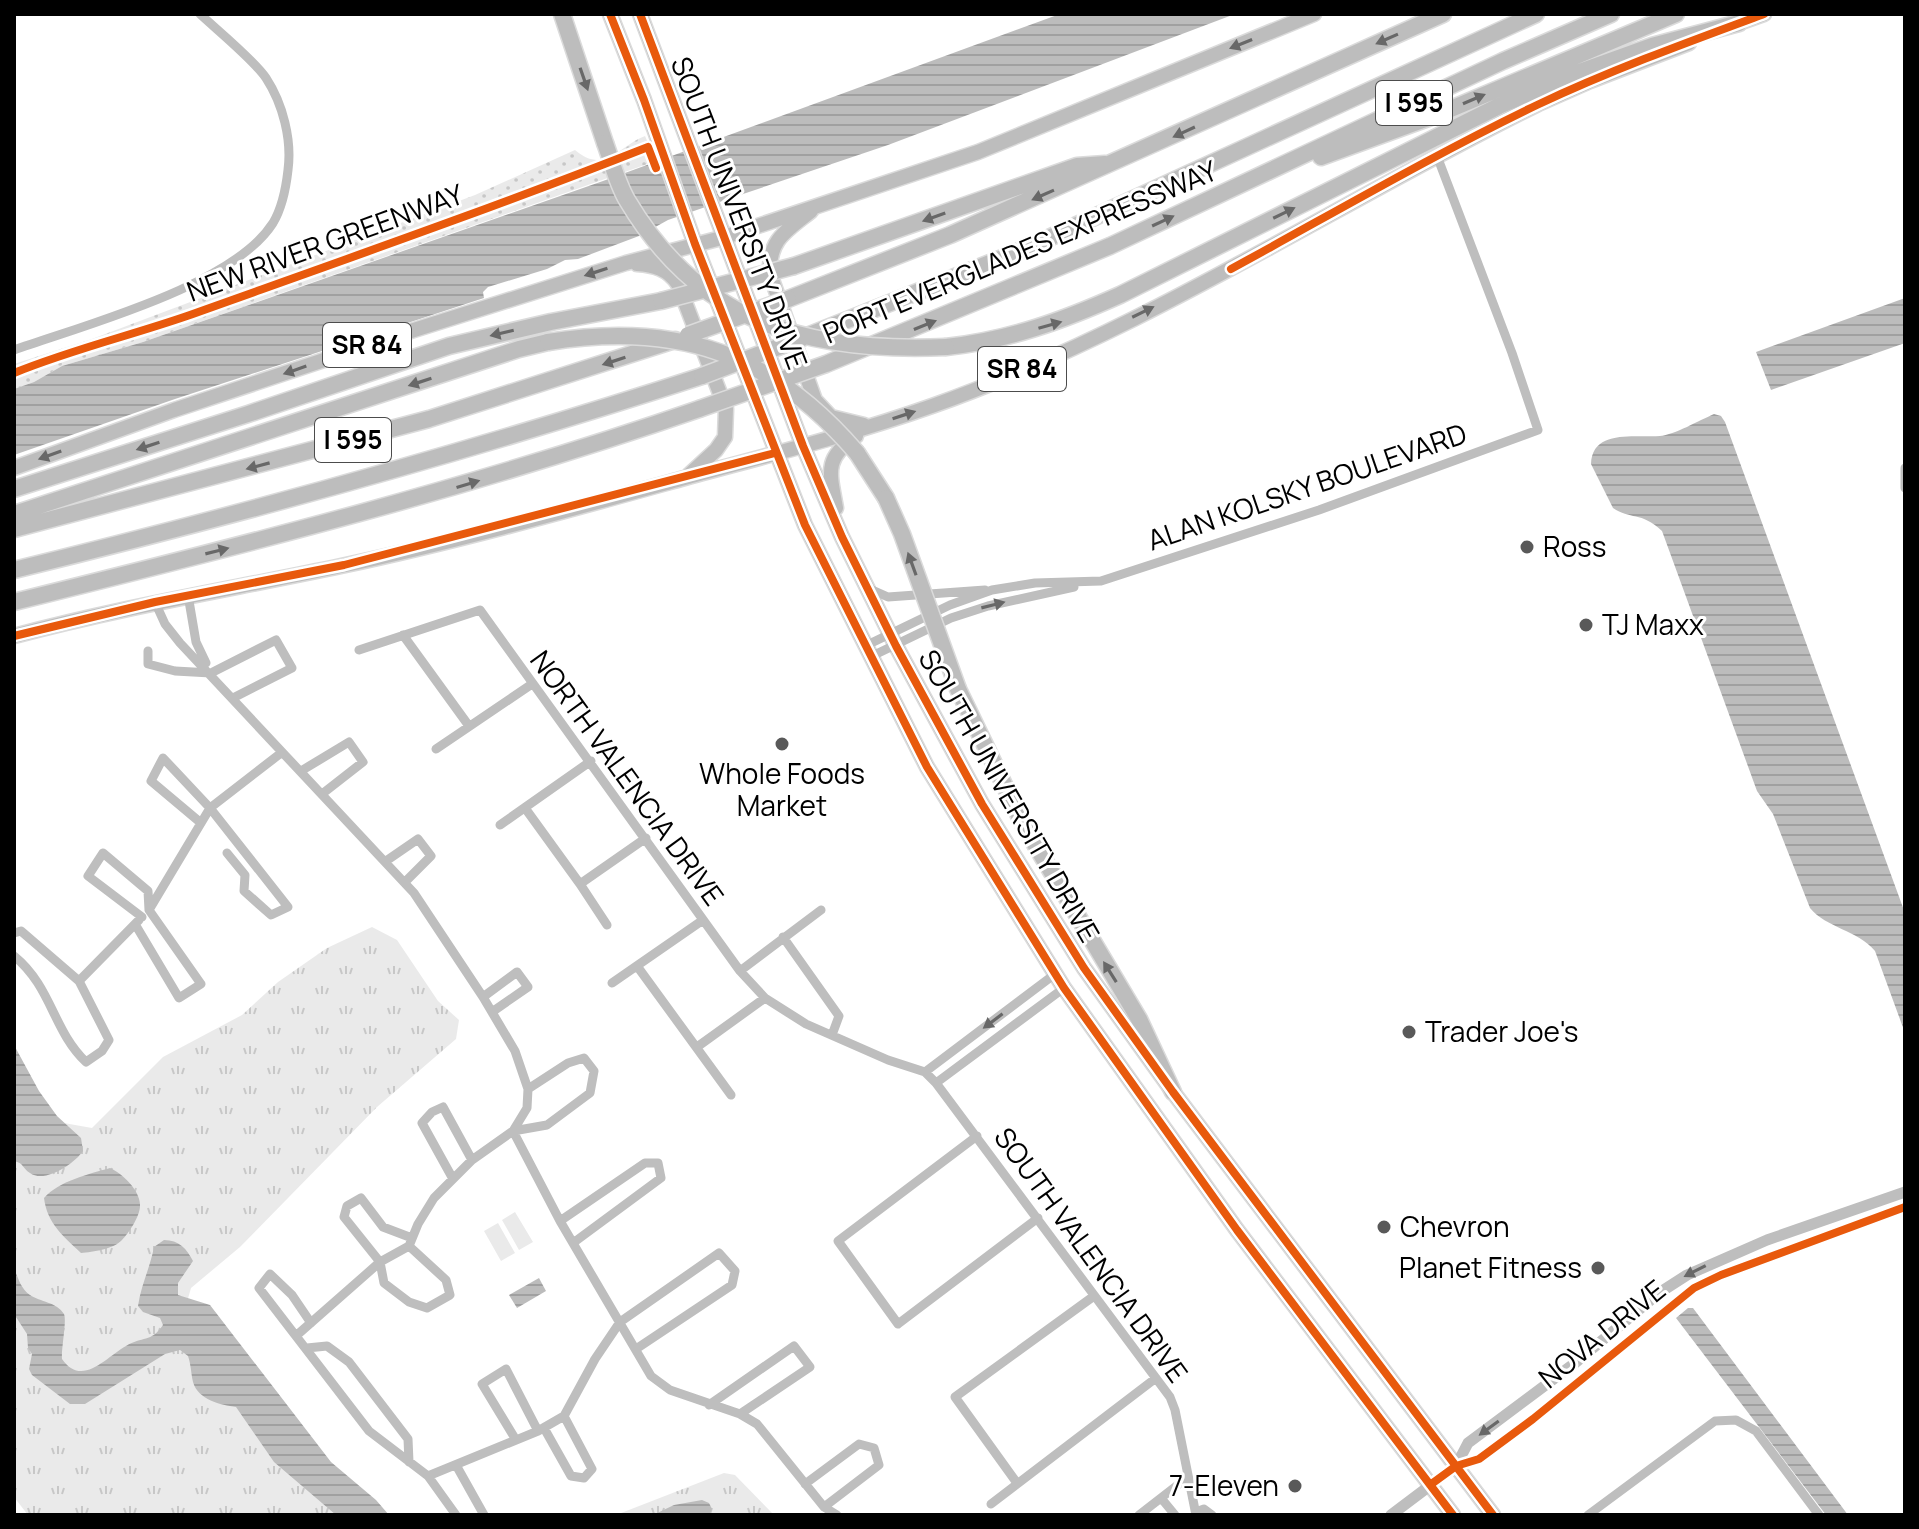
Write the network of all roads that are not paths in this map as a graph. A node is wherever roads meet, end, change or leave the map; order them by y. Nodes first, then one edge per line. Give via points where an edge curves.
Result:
1 (200, 14) edge
2 (562, 14) edge
3 (610, 14) edge
4 (640, 14) edge
5 (1314, 14) edge
6 (1443, 14) edge
7 (1536, 14) edge
8 (1611, 14) edge
9 (1676, 14) edge
10 (1764, 14) edge
11 (1739, 23) junction
12 (1437, 156) junction
13 (1115, 163) junction
14 (1218, 196) junction
15 (817, 206) junction
16 (725, 237) junction
17 (695, 244) junction
18 (626, 263) junction
19 (14, 350) edge
20 (869, 426) junction
21 (803, 446) junction
22 (775, 453) junction
23 (14, 468) edge
24 (1905, 468) edge
25 (686, 478) junction
26 (1905, 488) edge
27 (14, 489) edge
28 (14, 514) edge
29 (14, 529) edge
30 (842, 537) junction
31 (14, 570) edge
32 (141, 570) junction
33 (1089, 583) junction
34 (865, 585) junction
35 (992, 590) junction
36 (188, 595) junction
37 (14, 602) edge
38 (155, 602) junction
39 (14, 613) edge
40 (403, 635) junction
41 (14, 636) edge
42 (892, 639) junction
43 (359, 650) dead end
44 (148, 651) dead end
45 (868, 652) junction
46 (211, 673) junction
47 (532, 684) junction
48 (233, 698) junction
49 (469, 726) junction
50 (436, 749) dead end
51 (281, 753) junction
52 (591, 761) junction
53 (301, 771) junction
54 (322, 794) junction
55 (210, 808) junction
56 (525, 808) junction
57 (201, 823) junction
58 (500, 825) dead end
59 (646, 838) junction
60 (227, 853) dead end
61 (386, 861) junction
62 (405, 882) junction
63 (580, 884) junction
64 (821, 910) dead end
65 (142, 917) junction
66 (703, 920) junction
67 (607, 925) dead end
68 (14, 933) edge
69 (783, 937) junction
70 (14, 956) edge
71 (637, 966) junction
72 (740, 971) junction
73 (1055, 974) junction
74 (79, 981) junction
75 (612, 983) dead end
76 (1064, 988) junction
77 (483, 997) junction
78 (765, 998) junction
79 (492, 1012) junction
80 (832, 1035) junction
81 (697, 1047) junction
82 (925, 1072) junction
83 (936, 1083) junction
84 (528, 1089) junction
85 (1173, 1092) junction
86 (731, 1095) dead end
87 (513, 1131) junction
88 (977, 1136) junction
89 (472, 1160) junction
90 (453, 1179) junction
91 (1905, 1192) edge
92 (1905, 1207) edge
93 (1038, 1218) junction
94 (560, 1221) junction
95 (1819, 1222) junction
96 (1825, 1236) junction
97 (1767, 1240) junction
98 (410, 1242) junction
99 (573, 1243) junction
100 (380, 1262) junction
101 (1721, 1275) junction
102 (1094, 1296) junction
103 (620, 1322) junction
104 (311, 1323) junction
105 (297, 1335) junction
106 (307, 1348) junction
107 (636, 1349) junction
108 (1156, 1378) junction
109 (709, 1405) junction
110 (740, 1414) junction
111 (564, 1416) junction
112 (541, 1429) junction
113 (516, 1440) junction
114 (409, 1462) junction
115 (456, 1465) junction
116 (1456, 1466) junction
117 (428, 1476) junction
118 (1188, 1477) junction
119 (1017, 1483) junction
120 (805, 1484) junction
121 (1430, 1485) junction
122 (1161, 1498) junction
123 (991, 1504) dead end
124 (824, 1507) junction
125 (1196, 1513) edge
126 (456, 1515) edge
127 (484, 1515) edge
128 (837, 1515) edge
129 (1139, 1515) edge
130 (1175, 1515) edge
131 (1212, 1515) edge
132 (1391, 1515) edge
133 (1453, 1515) edge
134 (1493, 1515) edge
135 (1588, 1515) edge
136 (1819, 1515) edge

1 - 19 street via 265,76 280,107 291,149 286,188 273,223 241,257 201,281
2 -> 11 highway, bridge via 626,198 653,238 707,292 734,309 810,339 866,347 979,343 1063,321 1499,106 1652,46
3 - 17 main road, SOUTH UNIVERSITY DRIVE
4 - 16 main road, SOUTH UNIVERSITY DRIVE
5 -> 15 main road, SR 84 via 978,152
6 -> 13 highway, PORT EVERGLADES EXPRESSWAY / I 595
7 - 31 highway, bridge via 1025,249 702,376 405,469
8 - 14 highway, PORT EVERGLADES EXPRESSWAY / I 595
14 -> 9 highway via 1439,114
10 - 11 main road, SR 84
11 - 12 main road, SR 84 via 1590,81
20 -> 12 main road, SR 84 via 933,406 1056,354 1231,269
12 - 33 street, ALAN KOLSKY BOULEVARD via 1538,430 1319,510
13 -> 27 highway, bridge via 1077,166 794,266 400,360
13 -> 29 highway, PORT EVERGLADES EXPRESSWAY / I 595, bridge via 950,235 688,335 429,419
32 -> 14 highway, PORT EVERGLADES EXPRESSWAY / I 595, bridge via 453,488 614,439 826,364 1056,270
15 - 16 main road, SR 84
15 - 20 main road via 776,242 770,274 815,400 831,417
16 - 17 main road, SR 84
16 - 21 main road, SOUTH UNIVERSITY DRIVE
17 - 18 main road, SR 84
17 - 22 main road, SOUTH UNIVERSITY DRIVE
18 -> 23 main road, SR 84
18 - 25 main road via 651,265 673,276 726,409 725,437
20 - 21 main road, SR 84
20 - 30 main road via 838,450 830,467
21 - 22 main road, SR 84
21 - 30 main road, SOUTH UNIVERSITY DRIVE
22 - 25 main road, SR 84
22 - 45 main road, SOUTH UNIVERSITY DRIVE
24 - 26 street
25 - 36 main road, SR 84 via 344,565
85 -> 28 highway, bridge via 1139,1019 1023,824 958,689 886,498 828,420 775,379 710,349 670,339 581,336 519,349
30 - 34 main road, SOUTH UNIVERSITY DRIVE
32 - 37 highway, PORT EVERGLADES EXPRESSWAY / I 595
32 - 39 highway
33 - 35 street, ALAN KOLSKY BOULEVARD
42 -> 33 street, ALAN KOLSKY BOULEVARD via 988,606
34 - 35 street via 888,597
34 - 42 main road, SOUTH UNIVERSITY DRIVE
35 - 42 street, ALAN KOLSKY BOULEVARD
36 - 38 main road, SR 84
36 - 46 street via 196,642
38 - 41 main road, SR 84
38 - 46 street via 165,624
40 - 43 street
40 - 47 street, NORTH VALENCIA DRIVE via 480,610
40 - 49 street
42 - 45 street, ALAN KOLSKY BOULEVARD
42 - 85 main road, SOUTH UNIVERSITY DRIVE via 1012,857
44 - 46 street via 148,664
45 - 73 main road, SOUTH UNIVERSITY DRIVE via 945,799
46 - 48 street
46 - 48 street via 276,640 292,668
47 - 49 street
47 - 52 street, NORTH VALENCIA DRIVE
48 - 51 street
49 - 50 street
51 - 53 street
51 - 55 street
52 - 56 street
52 - 59 street, NORTH VALENCIA DRIVE
53 - 54 street
53 - 54 street via 349,742 363,762
54 - 61 street
55 - 57 street
55 - 57 street via 163,758 151,781
55 - 60 street via 288,907 271,915 244,891 245,875
56 - 58 street
56 - 63 street
57 - 65 street
59 - 63 street
59 - 66 street, NORTH VALENCIA DRIVE
61 - 62 street
61 - 62 street via 418,839 431,856
62 - 77 street
63 - 67 street
64 - 69 street
65 - 65 street via 88,876 103,853 148,891
65 - 65 street via 201,984 179,998
65 - 74 street
66 - 71 street
66 - 72 street, NORTH VALENCIA DRIVE
68 - 74 street via 21,931
69 - 72 street
69 - 80 street via 839,1016
70 - 74 street via 31,970 72,1048 86,1062 109,1040
71 - 75 street
71 - 81 street
72 - 78 street, NORTH VALENCIA DRIVE
73 - 76 main road, SOUTH UNIVERSITY DRIVE
73 -> 82 street
76 - 83 street
76 - 121 main road, SOUTH UNIVERSITY DRIVE via 1237,1230
77 - 79 street
77 - 79 street via 517,972 528,987
78 - 80 street, NORTH VALENCIA DRIVE
78 - 81 street
79 - 84 street via 515,1051
80 - 82 street, NORTH VALENCIA DRIVE
81 - 86 street
82 - 83 street, NORTH VALENCIA DRIVE
83 - 88 street, SOUTH VALENCIA DRIVE
84 - 87 street via 527,1108
84 - 87 street via 584,1058 594,1071 590,1093 547,1125
85 - 116 main road, SOUTH UNIVERSITY DRIVE
87 - 89 street
87 - 94 street
88 - 93 street, SOUTH VALENCIA DRIVE
88 - 93 street via 838,1241 898,1324
89 - 90 street
89 - 90 street via 443,1107 432,1112 422,1123
90 - 98 street via 434,1198
91 - 95 street, NOVA DRIVE
92 - 96 street, NOVA DRIVE
93 - 102 street, SOUTH VALENCIA DRIVE
94 - 99 street
94 - 99 street via 645,1163 658,1163 661,1178
95 - 96 street
95 - 97 street, NOVA DRIVE
96 - 101 street, NOVA DRIVE
97 - 101 street
97 -> 116 street, NOVA DRIVE via 1706,1265 1659,1293 1468,1443
98 - 100 street
98 - 100 street via 383,1227 361,1198 347,1206 344,1217
98 - 100 street via 446,1280 450,1295 427,1308 409,1302 384,1283
99 - 103 street
100 - 104 street
101 - 116 street, NOVA DRIVE via 1670,1305 1479,1459
102 - 108 street, SOUTH VALENCIA DRIVE
102 - 119 street via 955,1397
103 - 107 street
103 - 107 street via 719,1253 735,1271 732,1285
103 - 111 street
104 - 105 street
104 - 105 street via 270,1274 259,1288
105 - 106 street
106 - 114 street via 369,1431
106 - 114 street via 327,1346 349,1362 408,1439
107 - 109 street via 656,1381
108 - 118 street, SOUTH VALENCIA DRIVE via 1175,1410
108 - 119 street
109 - 110 street
109 - 110 street via 794,1346 810,1367
110 - 120 street via 757,1424
111 - 112 street
111 - 112 street via 592,1469 584,1478 571,1476
112 - 113 street
112 - 113 street via 506,1369 482,1384
113 - 115 street
114 - 117 street
115 - 117 street
115 - 127 street
116 - 121 street, NOVA DRIVE
116 - 134 main road, SOUTH UNIVERSITY DRIVE
117 - 126 street
118 - 122 street
118 - 125 street, SOUTH VALENCIA DRIVE
119 - 123 street
120 - 124 street
120 - 124 street via 859,1444 874,1448 879,1465
121 - 132 street, NOVA DRIVE
121 - 133 main road, SOUTH UNIVERSITY DRIVE
122 - 129 street
122 - 130 street
124 - 128 street
125 - 131 street, SOUTH VALENCIA DRIVE via 1204,1509
135 - 136 street via 1715,1421 1736,1420 1756,1431

